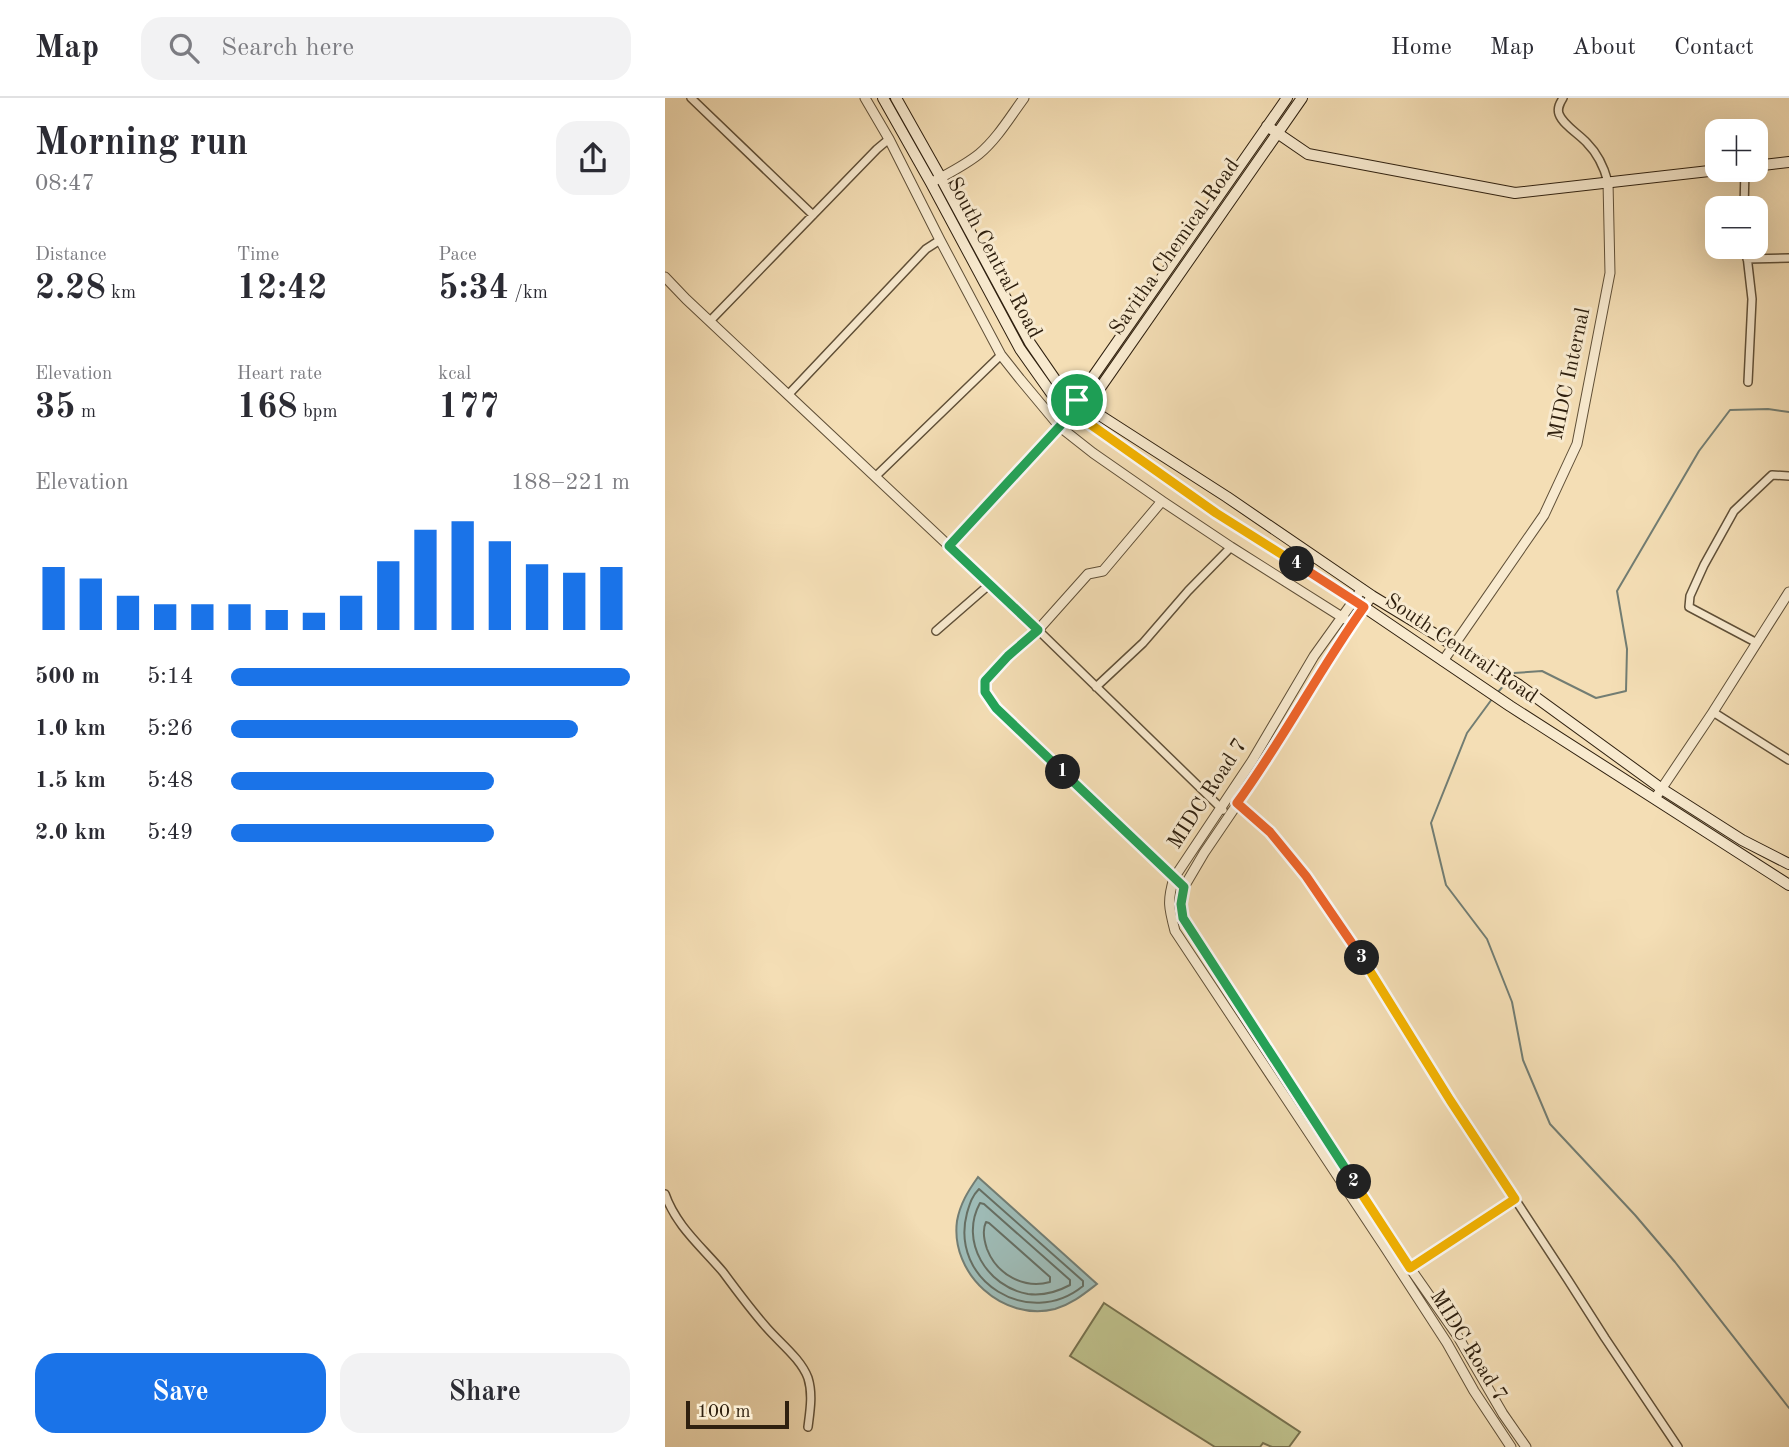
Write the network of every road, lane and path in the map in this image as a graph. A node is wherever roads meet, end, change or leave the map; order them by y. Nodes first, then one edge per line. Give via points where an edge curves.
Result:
1 (691, 98) edge
2 (866, 98) edge
3 (883, 98) edge
4 (896, 98) edge
5 (1024, 98) edge
6 (1287, 98) edge
7 (1302, 98) edge
8 (1563, 98) edge
9 (1267, 126) junction
10 (1277, 133) junction
11 (889, 139) junction
12 (1789, 162) edge
13 (1768, 164) edge
14 (1705, 171) edge
15 (936, 180) junction
16 (1608, 182) junction
17 (813, 215) junction
18 (940, 240) junction
19 (1768, 258) edge
20 (1789, 258) edge
21 (1747, 259) edge
22 (665, 277) edge
23 (710, 321) junction
24 (1001, 355) junction
25 (1748, 382) dead end
26 (788, 395) junction
27 (1077, 400) junction
28 (1087, 407) junction
29 (1070, 410) junction
30 (1080, 417) junction
31 (1060, 426) junction
32 (876, 476) junction
33 (1789, 476) edge
34 (1163, 500) junction
35 (949, 546) junction
36 (1231, 547) junction
37 (990, 584) junction
38 (1362, 589) junction
39 (1789, 592) edge
40 (1372, 596) junction
41 (1354, 601) junction
42 (1364, 607) junction
43 (1342, 617) junction
44 (1352, 624) junction
45 (1038, 630) junction
46 (936, 631) dead end
47 (1757, 643) junction
48 (1454, 646) junction
49 (1443, 662) junction
50 (1096, 687) junction
51 (1713, 712) junction
52 (1789, 760) edge
53 (1662, 789) junction
54 (1655, 798) junction
55 (1237, 803) junction
56 (1221, 808) junction
57 (1230, 816) junction
58 (1789, 864) edge
59 (1174, 878) junction
60 (1789, 885) edge
61 (1184, 887) junction
62 (1212, 964) junction
63 (1202, 969) junction
64 (1334, 1150) junction
65 (1325, 1156) junction
66 (665, 1194) edge
67 (1515, 1199) junction
68 (1410, 1268) junction
69 (1457, 1335) junction
70 (1447, 1343) junction
71 (807, 1427) dead end
72 (1511, 1447) edge
73 (1526, 1447) edge
74 (1678, 1447) edge

1 - 17 street
2 - 11 street
3 - 15 main road, South Central Road
4 - 15 main road, South Central Road
5 - 15 street via 980,154
6 - 9 main road, Savitha Chemical Road
7 - 10 main road, Savitha Chemical Road
8 - 16 street via 1559,114 1603,164
9 - 10 main road
9 - 27 main road, Savitha Chemical Road
10 - 16 main road via 1308,154 1515,193
10 - 28 main road, Savitha Chemical Road
11 - 17 street
11 - 18 street
12 - 13 main road
14 - 16 main road
15 - 27 main road, South Central Road via 1030,344 1061,388
15 - 29 main road, South Central Road via 1020,349 1054,397
16 - 48 street, MIDC Internal via 1610,273 1577,444 1544,515
17 - 23 street
18 - 24 street
18 - 26 street via 926,249
19 - 20 street
21 - 25 street via 1752,299
22 - 23 street
23 - 26 street
24 - 31 street
24 - 32 street
26 - 32 street
27 - 28 main road, South Central Road
27 - 29 main road, Savitha Chemical Road
28 - 30 main road, Savitha Chemical Road
28 - 38 main road, South Central Road
29 - 30 main road, South Central Road
29 - 31 street
30 - 41 main road, South Central Road via 1216,513
31 - 34 street
31 - 35 street
32 - 35 street
33 - 47 street via 1772,475 1734,511 1690,596 1689,607
34 - 36 street
34 - 45 street via 1103,571 1088,574
35 - 37 street
36 - 43 street
36 - 50 street
37 - 45 street
37 - 46 street
38 - 40 main road, South Central Road
38 - 41 street, MIDC Road 7
39 - 47 street
40 - 42 street, MIDC Road 7
40 - 48 main road, South Central Road
41 - 42 main road, South Central Road
41 - 43 street, MIDC Road 7
42 - 44 street, MIDC Road 7
42 - 49 main road, South Central Road
43 - 44 street
43 - 56 street, MIDC Road 7
44 - 55 street, MIDC Road 7
45 - 50 street
45 - 59 street via 985,681 985,692 996,708
47 - 51 street
48 - 49 street, MIDC Internal
48 - 53 main road, South Central Road via 1509,679
49 - 54 main road, South Central Road
50 - 56 street
51 - 52 street
51 - 53 street
53 - 54 street
53 - 58 main road, South Central Road
54 - 60 main road, South Central Road
55 - 57 street, MIDC Road 7
55 - 67 street via 1270,832 1344,930
56 - 57 street
56 - 59 street, MIDC Road 7
57 - 61 street, MIDC Road 7
59 - 61 street
59 - 63 street, MIDC Road 7 via 1169,908 1175,931
61 - 62 street, MIDC Road 7 via 1183,918
62 - 63 street
62 - 64 street, MIDC Road 7
63 - 65 street, MIDC Road 7
64 - 65 street
64 - 68 street, MIDC Road 7
65 - 70 street, MIDC Road 7
66 - 71 street via 676,1218 802,1367 810,1389
67 - 68 street
67 - 74 street
68 - 69 street, MIDC Road 7
69 - 70 street
69 - 73 street, MIDC Road 7
70 - 72 street, MIDC Road 7

